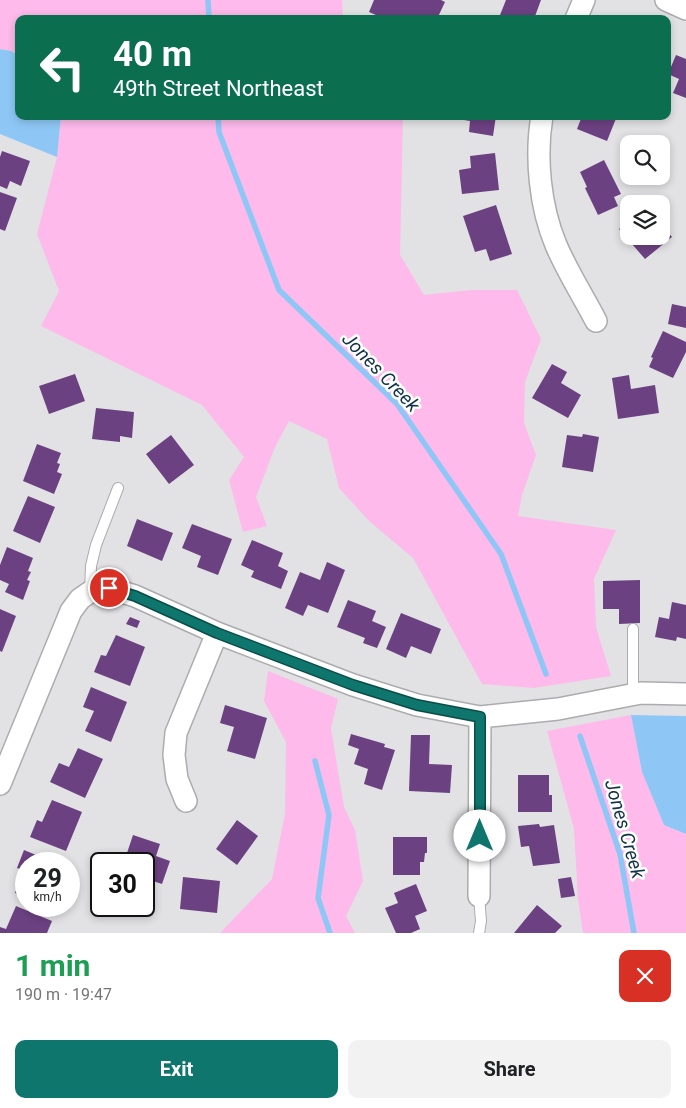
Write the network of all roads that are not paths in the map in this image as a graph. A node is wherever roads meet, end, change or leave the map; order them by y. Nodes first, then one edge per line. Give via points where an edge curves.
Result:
1 (584, 0) edge
2 (666, 0) edge
3 (686, 9) edge
4 (578, 15) edge
5 (541, 120) edge
6 (596, 321) dead end
7 (118, 488) dead end
8 (90, 592) junction
9 (633, 629) dead end
10 (217, 633) junction
11 (633, 694) junction
12 (686, 694) edge
13 (480, 717) junction
14 (0, 784) edge
15 (186, 801) dead end
16 (479, 896) joint
17 (479, 933) edge

1 - 4 street
2 - 3 street
5 - 6 street via 539,173 544,203 556,245
7 - 8 lane via 96,545
8 - 10 street via 109,588 135,596
8 - 14 street via 71,611
9 - 11 lane
10 - 13 street via 353,685 417,705
10 - 15 street via 176,733 177,778
11 - 12 street
11 - 13 street via 558,709
13 - 16 street
16 - 17 lane

